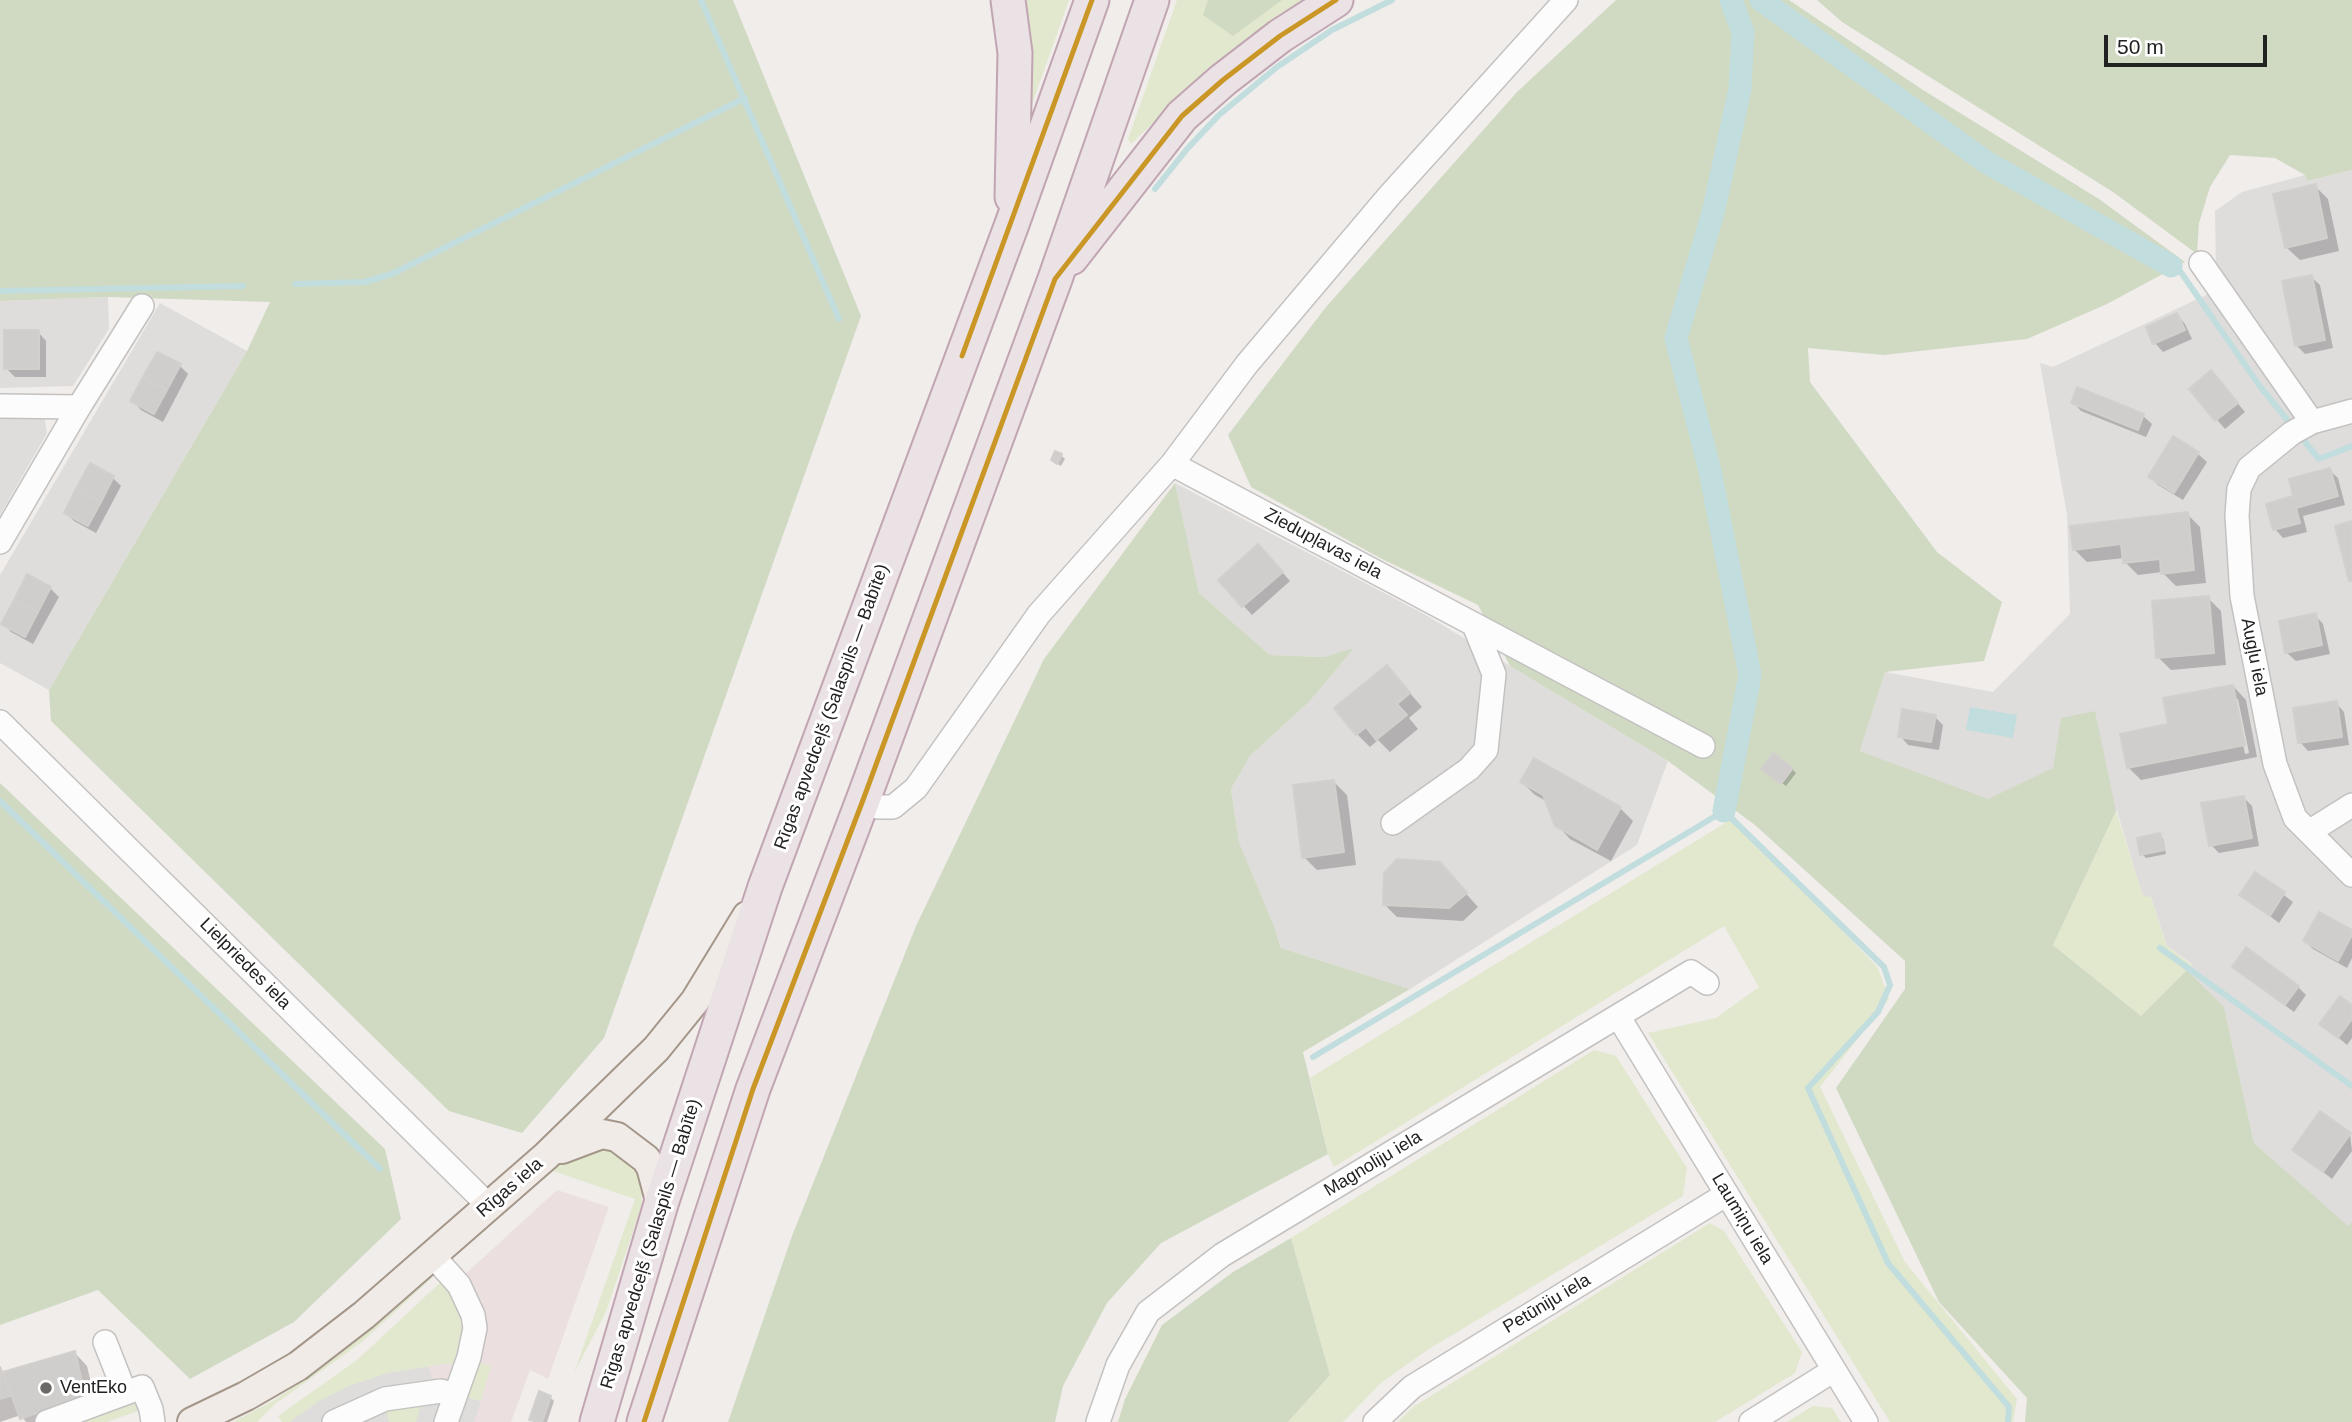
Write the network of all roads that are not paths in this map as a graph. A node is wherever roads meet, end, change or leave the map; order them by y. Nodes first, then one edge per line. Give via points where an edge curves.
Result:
1 (1008, 0) edge
2 (1092, 0) edge
3 (1152, 0) edge
4 (1336, 0) edge
5 (1566, 0) edge
6 (1012, 224) junction
7 (2201, 264) dead end
8 (1055, 279) junction
9 (142, 306) dead end
10 (0, 406) edge
11 (79, 407) junction
12 (2352, 411) edge
13 (2302, 427) junction
14 (1172, 464) junction
15 (0, 542) edge
16 (1474, 625) junction
17 (0, 722) edge
18 (1703, 746) dead end
19 (863, 800) junction
20 (2352, 805) edge
21 (1393, 822) dead end
22 (2309, 832) junction
23 (2352, 876) edge
24 (765, 887) junction
25 (1707, 983) dead end
26 (1618, 1016) junction
27 (546, 1156) junction
28 (1727, 1194) junction
29 (661, 1204) junction
30 (489, 1206) junction
31 (433, 1256) junction
32 (105, 1342) dead end
33 (1834, 1370) junction
34 (125, 1393) junction
35 (455, 1395) junction
36 (349, 1419) edge
37 (47, 1422) edge
38 (153, 1422) edge
39 (192, 1422) edge
40 (446, 1422) edge
41 (597, 1422) edge
42 (644, 1422) edge
43 (1098, 1422) edge
44 (1375, 1422) edge
45 (1751, 1422) edge
46 (1866, 1422) edge

1 - 6 highway via 1015,53
2 - 6 highway, Rīgas apvedceļš (Salaspils — Babīte)
3 - 8 highway
4 - 8 highway via 1280,36 1182,116
5 - 14 street via 1389,196 1247,365
6 - 24 highway, Rīgas apvedceļš (Salaspils — Babīte)
7 - 13 street
8 - 19 highway
9 - 11 street
10 - 11 street
11 - 15 street
12 - 13 street
13 - 22 street, Augļu iela via 2249,468 2239,489 2237,515 2242,596 2275,764 2295,818
14 - 16 street, Ziedupļavas iela
14 - 19 street via 1039,614 916,788 893,807 877,807
16 - 18 street, Ziedupļavas iela
16 - 21 street via 1494,674 1486,750 1469,769
17 - 30 street, Lielpriedes iela
19 - 42 highway via 753,1089
20 - 22 street
22 - 23 street, Augļu iela
24 - 27 main road, Rīgas iela via 695,1002 656,1049
24 - 29 highway, Rīgas apvedceļš (Salaspils — Babīte)
25 - 26 street, Magnoliju iela via 1691,972
26 - 28 street, Laumiņu iela
26 - 43 street, Magnoliju iela via 1222,1255 1148,1312 1118,1365
27 - 29 main road via 587,1138 617,1136 646,1159
27 - 30 main road, Rīgas iela
28 - 33 street, Laumiņu iela
28 - 44 street, Petūniju iela via 1412,1387
29 - 41 highway, Rīgas apvedceļš (Salaspils — Babīte)
30 - 31 main road, Rīgas iela
31 - 35 street via 459,1285 473,1315 470,1357
31 - 39 main road, Rīgas iela via 298,1366
32 - 34 street
33 - 45 street
33 - 46 street, Laumiņu iela
34 - 37 street
34 - 38 street via 142,1387
35 - 36 street via 441,1391 385,1399
35 - 40 street

